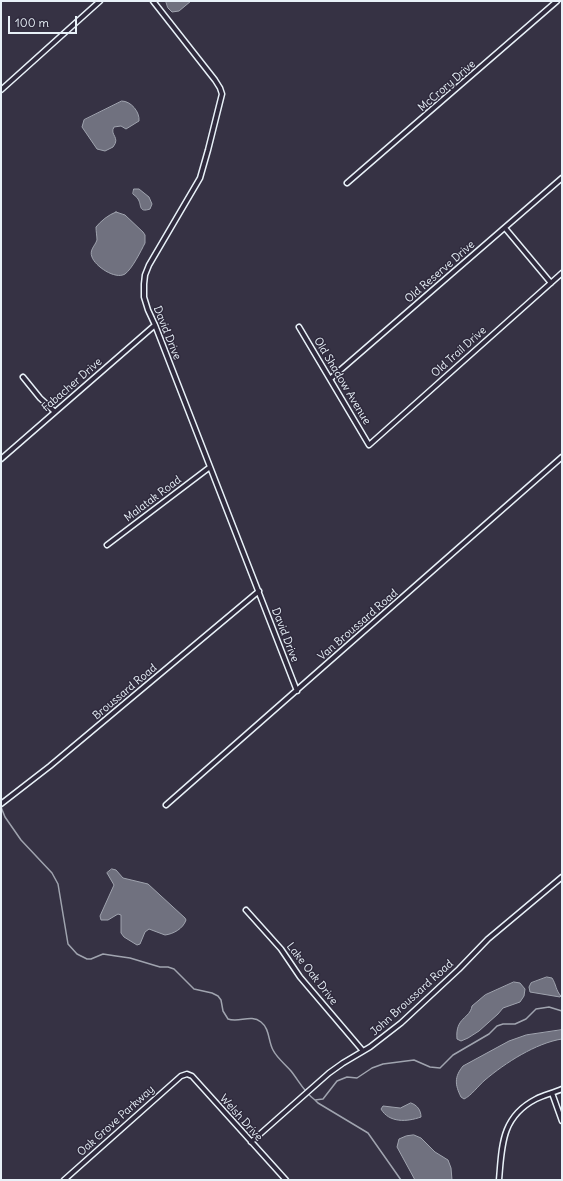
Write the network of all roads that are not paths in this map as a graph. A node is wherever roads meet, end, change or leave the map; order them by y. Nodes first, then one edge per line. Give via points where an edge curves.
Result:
1 (100, 1) edge
2 (153, 1) edge
3 (557, 1) edge
4 (1, 90) edge
5 (562, 178) edge
6 (347, 183) dead end
7 (505, 228) junction
8 (562, 273) edge
9 (551, 283) junction
10 (155, 324) junction
11 (299, 327) dead end
12 (23, 377) dead end
13 (330, 380) junction
14 (55, 412) junction
15 (369, 445) joint
16 (562, 457) edge
17 (1, 458) edge
18 (210, 467) junction
19 (107, 545) dead end
20 (258, 591) junction
21 (297, 691) junction
22 (3, 802) edge
23 (166, 805) dead end
24 (562, 877) edge
25 (246, 910) dead end
26 (363, 1051) junction
27 (181, 1076) joint
28 (562, 1089) edge
29 (552, 1093) junction
30 (562, 1121) edge
31 (251, 1142) junction
32 (64, 1180) edge
33 (286, 1180) edge
34 (499, 1180) edge

1 - 4 street
2 - 10 street, David Drive via 215,80 222,94 200,178 145,276 144,297
3 - 6 street, McCrory Drive
5 - 7 street, Old Reserve Drive
7 - 9 street
7 - 13 street, Old Reserve Drive
8 - 9 street, Old Trail Drive
9 - 15 street, Old Trail Drive
10 - 14 street, Fabacher Drive
10 - 18 street, David Drive
11 - 13 street, Old Shadow Avenue
12 - 14 street
13 - 15 street, Old Shadow Avenue
14 - 17 street, Fabacher Drive
16 - 21 street, Van Broussard Road
18 - 19 street, Malatak Road
18 - 20 street, David Drive
20 - 21 street, David Drive
20 - 22 street, Broussard Road via 51,765
21 - 23 street, Van Broussard Road
24 - 26 street, John Broussard Road via 488,939 401,1023
25 - 26 street, Lake Oak Drive via 281,949 300,977
26 - 31 street, John Broussard Road via 312,1087
27 - 31 street, Welsh Drive via 192,1076
27 - 32 street, Oak Grove Parkway
28 - 29 street
29 - 30 street
29 - 34 street via 520,1109 509,1123 502,1142
31 - 33 street, Welsh Drive

